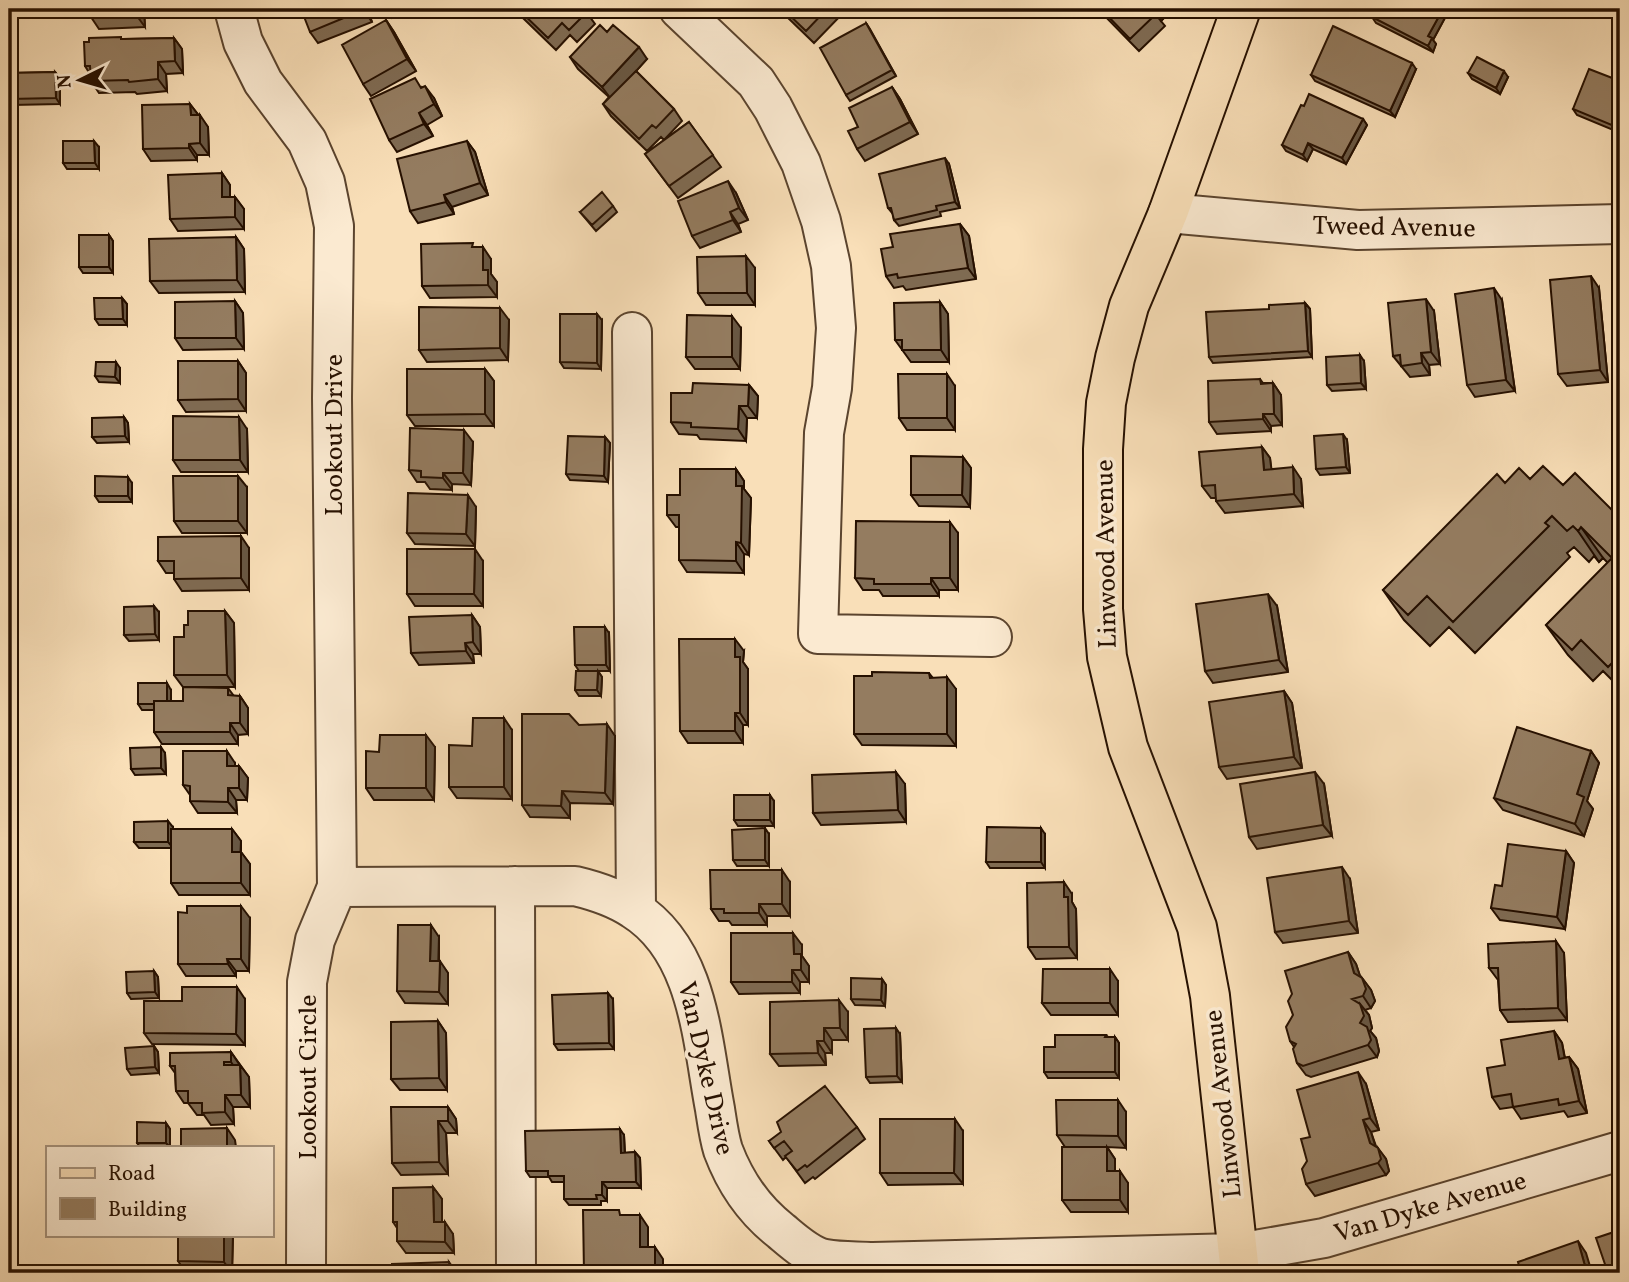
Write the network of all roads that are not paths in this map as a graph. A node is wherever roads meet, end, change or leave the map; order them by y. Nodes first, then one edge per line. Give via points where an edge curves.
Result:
1 (234, 9) edge
2 (679, 9) edge
3 (1241, 9) edge
4 (1168, 213) junction
5 (1620, 224) edge
6 (632, 332) dead end
7 (992, 637) dead end
8 (515, 886) junction
9 (337, 887) junction
10 (636, 910) junction
11 (1620, 1151) edge
12 (1239, 1263) edge
13 (820, 1266) edge
14 (306, 1273) edge
15 (516, 1273) edge

1 - 9 street, Lookout Drive via 243,42 263,82 307,141 325,182 334,226
2 - 7 street via 756,82 801,163 821,221 831,266 836,328 824,433 818,634
3 - 4 main road, Linwood Avenue
4 - 5 street, Tweed Avenue via 1358,230
4 - 12 main road, Linwood Avenue via 1129,306 1106,403 1103,609 1107,657 1128,747 1197,928 1210,996
6 - 10 street
8 - 9 street, Van Dyke Drive
8 - 10 street, Van Dyke Drive via 575,886 607,894
8 - 15 street
9 - 14 street, Lookout Circle via 315,940 307,982
10 - 13 street, Van Dyke Drive via 673,950 691,989 722,1147 735,1176 772,1225
11 - 12 street, Van Dyke Avenue
12 - 13 street, Van Dyke Drive via 873,1262

